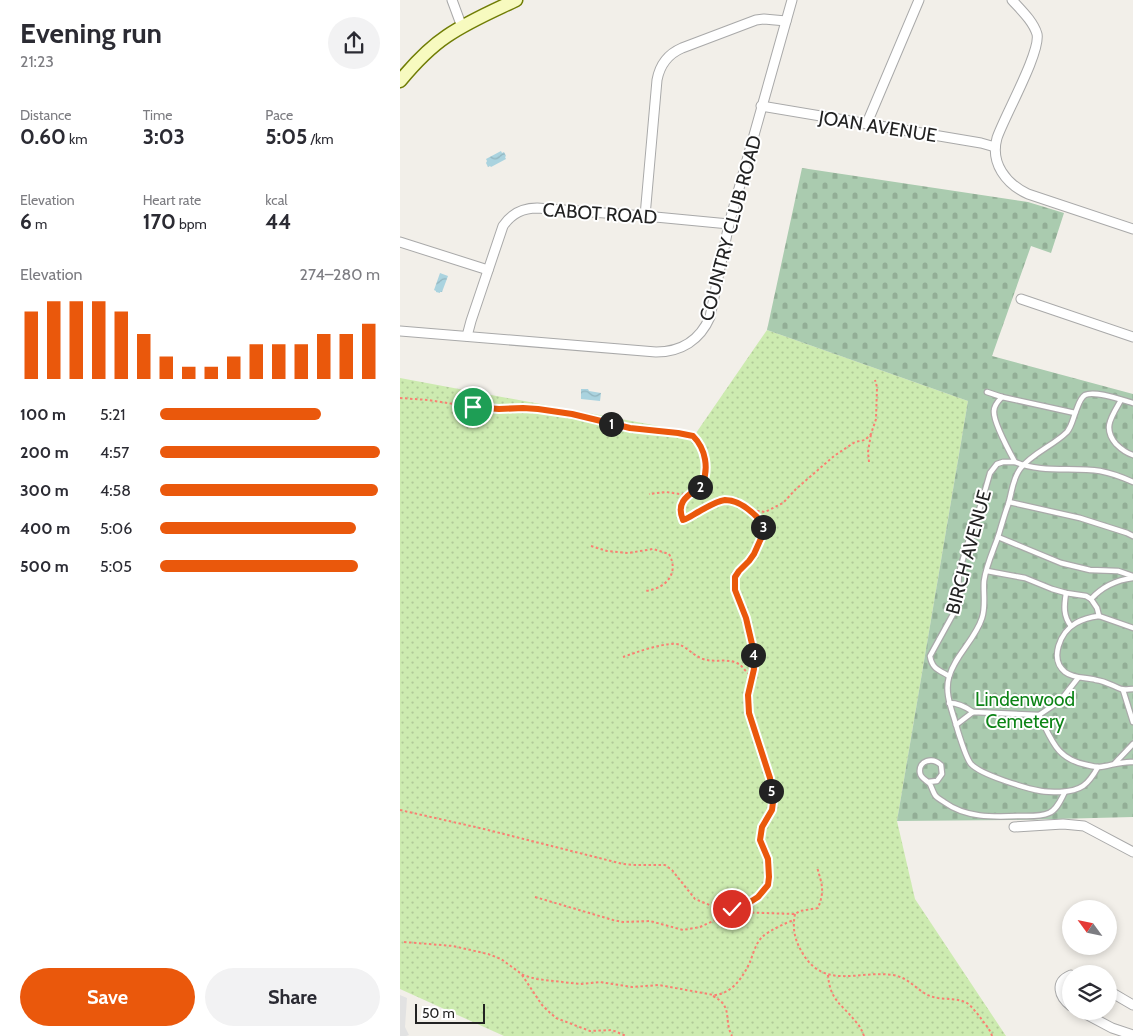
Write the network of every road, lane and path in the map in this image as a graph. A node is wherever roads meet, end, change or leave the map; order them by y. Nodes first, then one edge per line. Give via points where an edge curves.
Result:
1 (452, 0) edge
2 (516, 0) edge
3 (792, 0) edge
4 (919, 0) edge
5 (1012, 0) edge
6 (786, 21) junction
7 (462, 27) junction
8 (400, 81) edge
9 (762, 106) junction
10 (867, 123) junction
11 (995, 147) junction
12 (645, 216) junction
13 (729, 224) junction
14 (1133, 229) edge
15 (400, 242) edge
16 (488, 270) junction
17 (1021, 299) dead end
18 (400, 331) edge
19 (468, 336) junction
20 (1133, 337) edge
21 (874, 380) dead end
22 (987, 392) dead end
23 (1002, 397) junction
24 (400, 398) edge
25 (1120, 400) junction
26 (1133, 403) edge
27 (1075, 413) junction
28 (871, 434) junction
29 (1133, 455) edge
30 (869, 462) dead end
31 (1014, 462) junction
32 (1023, 466) junction
33 (1133, 482) edge
34 (649, 494) dead end
35 (687, 495) junction
36 (1009, 502) junction
37 (749, 510) junction
38 (1130, 532) edge
39 (1133, 536) edge
40 (998, 537) junction
41 (591, 546) dead end
42 (987, 571) junction
43 (1133, 577) edge
44 (645, 591) dead end
45 (1066, 593) junction
46 (1091, 599) junction
47 (1099, 616) junction
48 (1071, 626) junction
49 (1133, 628) edge
50 (623, 657) dead end
51 (752, 676) junction
52 (949, 676) junction
53 (1078, 678) junction
54 (1133, 689) edge
55 (1123, 690) junction
56 (949, 703) junction
57 (974, 712) junction
58 (1039, 715) junction
59 (1133, 722) edge
60 (956, 725) junction
61 (1133, 744) edge
62 (1133, 762) edge
63 (1114, 764) junction
64 (1098, 767) junction
65 (928, 782) junction
66 (1065, 792) junction
67 (400, 810) edge
68 (1014, 827) dead end
69 (1133, 852) edge
70 (817, 867) dead end
71 (535, 897) dead end
72 (732, 909) junction
73 (733, 912) junction
74 (795, 914) junction
75 (794, 920) junction
76 (404, 942) dead end
77 (521, 973) junction
78 (828, 975) junction
79 (1062, 984) edge
80 (711, 994) junction
81 (1117, 995) edge
82 (1062, 997) edge
83 (1133, 1004) edge
84 (1097, 1020) edge
85 (1133, 1035) edge
86 (626, 1036) edge
87 (732, 1036) edge
88 (864, 1036) edge
89 (992, 1036) edge

1 - 7 street
2 - 7 main road
3 - 6 street, COUNTRY CLUB ROAD
4 - 10 street
5 - 11 street via 1033,26 1037,41
6 - 9 street, COUNTRY CLUB ROAD
6 - 12 street via 756,20 682,48 665,60 658,80
7 - 8 main road via 425,54
9 - 10 street, JOAN AVENUE
9 - 13 street, COUNTRY CLUB ROAD
10 - 11 street, JOAN AVENUE
11 - 14 street via 1000,169 1020,190
12 - 13 street, CABOT ROAD
12 - 16 street, CABOT ROAD via 525,209 515,213 503,226
13 - 19 street, COUNTRY CLUB ROAD via 710,317 698,336 678,348 656,352
15 - 16 street
16 - 19 street, CABOT ROAD
17 - 20 street
18 - 19 street, COUNTRY CLUB ROAD
21 - 28 path via 876,419
22 - 23 lane
23 - 27 lane
23 - 31 lane via 994,410 996,421
24 - 35 path via 482,408 538,409 630,428 693,436 702,448 706,471 702,485
25 - 26 lane
25 - 27 lane via 1087,394
25 - 29 lane via 1108,426 1110,437
27 - 32 lane via 1068,430
28 - 30 path
28 - 37 path via 834,456 783,503 765,512
31 - 32 lane
31 - 52 lane, BIRCH AVENUE via 997,464 990,473 961,566 957,607 930,656 935,668
32 - 33 lane via 1100,472
32 - 36 lane via 1013,483
34 - 35 path
35 - 37 path via 681,505 683,520 724,500
36 - 38 lane
36 - 40 lane
37 - 51 path via 764,525 763,534 754,554 735,577 735,590 750,633
38 - 39 lane
40 - 42 lane
40 - 43 lane via 1061,563
41 - 44 path via 628,553 654,549 669,554 672,572 668,579 662,587
42 - 45 lane via 1025,578
42 - 52 lane via 982,618
43 - 46 lane via 1105,586
45 - 46 lane
45 - 48 lane via 1065,613
46 - 47 lane
47 - 48 lane
47 - 49 lane
48 - 53 lane via 1064,635 1057,659 1066,673
50 - 51 path via 676,644 712,662 738,663
51 - 72 path via 749,713 770,778 773,802 760,840 768,859 769,877 768,885 758,897
52 - 56 lane
53 - 55 lane via 1112,684
53 - 58 lane via 1060,701
54 - 55 lane
55 - 59 lane
56 - 57 lane
56 - 60 lane
57 - 58 lane
57 - 60 lane
58 - 64 lane via 1062,754 1079,764
60 - 66 lane via 966,756 979,770 1024,788
61 - 63 lane
62 - 63 lane
63 - 64 lane
64 - 66 lane via 1080,789
65 - 65 lane via 921,777 920,768 925,761 934,760 941,765 942,774 937,781
65 - 66 lane via 936,796 950,806 965,813 985,816 1050,813
67 - 72 path via 623,864 665,865 695,899
68 - 69 street via 1084,826
70 - 74 path via 823,888 818,908
71 - 73 path via 613,920 650,921 683,930 700,927
72 - 73 path
73 - 74 path
74 - 75 path
75 - 78 path via 793,929 801,952 815,969
75 - 80 path via 763,936 732,988 719,995
76 - 77 path via 453,946 488,954
77 - 80 path via 580,984 600,982 638,988 659,985
77 - 86 path via 542,1005 556,1018 590,1031 612,1030
78 - 88 path via 832,994 857,1022
78 - 89 path via 902,978 931,996 966,1003
79 - 82 street
80 - 87 path via 723,1002
81 - 83 street
84 - 85 street

